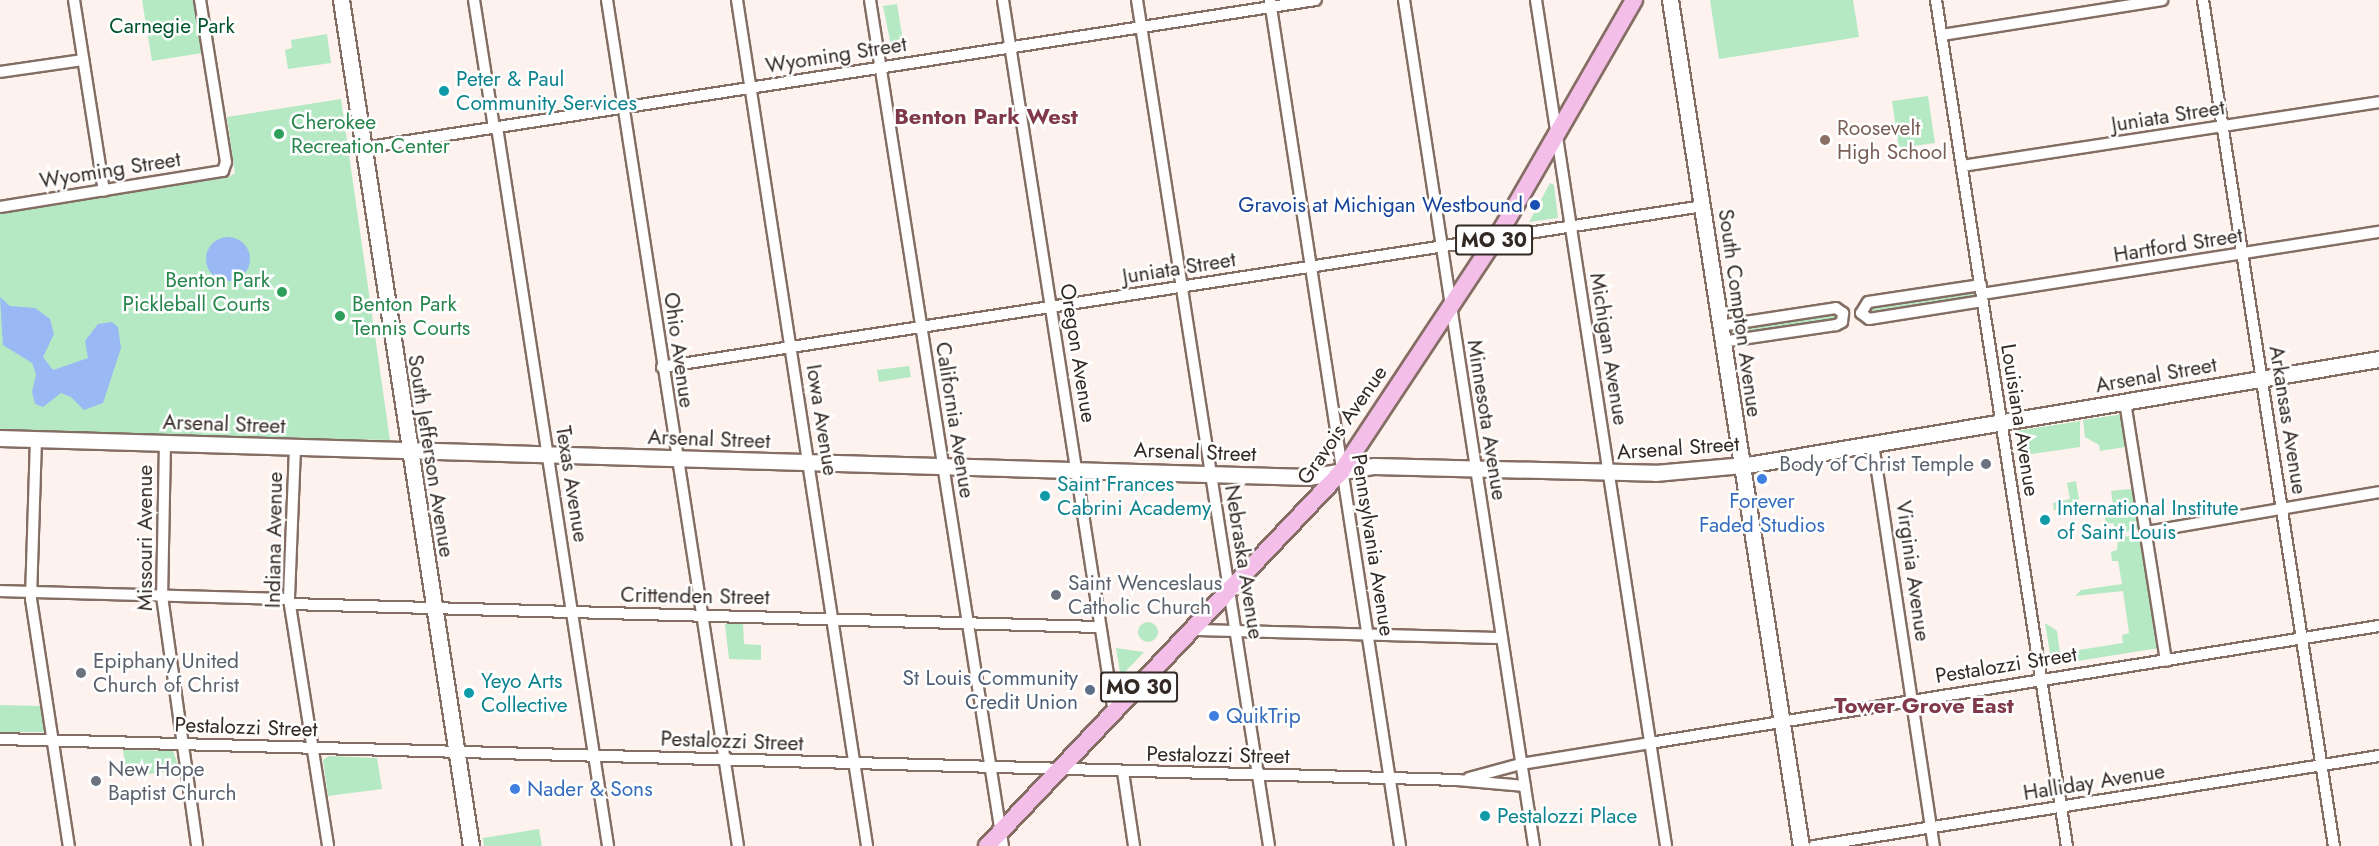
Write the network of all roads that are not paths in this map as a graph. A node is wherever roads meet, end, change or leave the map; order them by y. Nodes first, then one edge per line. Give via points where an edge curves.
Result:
1 (74, 0) edge
2 (200, 0) edge
3 (340, 0) edge
4 (474, 0) edge
5 (607, 0) edge
6 (737, 0) edge
7 (870, 0) edge
8 (1004, 0) edge
9 (1137, 0) edge
10 (1316, 0) edge
11 (1404, 0) edge
12 (1536, 0) edge
13 (1634, 0) edge
14 (1670, 0) edge
15 (1936, 0) edge
16 (2162, 0) edge
17 (2203, 0) edge
18 (1270, 4) edge
19 (1141, 28) junction
20 (1942, 36) junction
21 (1011, 47) junction
22 (83, 60) junction
23 (880, 68) junction
24 (0, 72) edge
25 (750, 88) junction
26 (2379, 102) edge
27 (624, 108) junction
28 (2223, 127) junction
29 (496, 128) junction
30 (1557, 136) junction
31 (363, 148) junction
32 (1962, 166) junction
33 (104, 191) junction
34 (1703, 206) junction
35 (0, 207) edge
36 (1570, 226) junction
37 (2379, 232) edge
38 (1496, 238) junction
39 (1441, 246) junction
40 (2242, 255) junction
41 (1310, 265) junction
42 (1181, 287) junction
43 (1982, 293) junction
44 (1450, 306) junction
45 (1051, 308) junction
46 (1719, 326) junction
47 (921, 328) junction
48 (1721, 342) junction
49 (791, 347) junction
50 (2379, 359) edge
51 (662, 367) junction
52 (2261, 379) junction
53 (2125, 402) junction
54 (2001, 422) junction
55 (0, 438) edge
56 (36, 439) junction
57 (165, 443) junction
58 (1873, 444) junction
59 (295, 448) junction
60 (410, 452) junction
61 (548, 456) junction
62 (678, 459) junction
63 (809, 463) junction
64 (1742, 465) junction
65 (943, 466) junction
66 (1475, 469) junction
67 (1076, 470) junction
68 (1341, 472) junction
69 (1608, 473) junction
70 (1210, 474) junction
71 (2379, 492) edge
72 (2282, 508) junction
73 (2146, 532) junction
74 (0, 591) edge
75 (31, 592) junction
76 (1228, 593) junction
77 (162, 596) junction
78 (289, 601) junction
79 (433, 608) junction
80 (572, 612) junction
81 (704, 615) junction
82 (833, 618) junction
83 (966, 622) junction
84 (2379, 626) edge
85 (1100, 627) junction
86 (1193, 630) junction
87 (1234, 631) junction
88 (1367, 633) junction
89 (1502, 638) junction
90 (2302, 639) junction
91 (2166, 662) junction
92 (2041, 679) junction
93 (1912, 699) junction
94 (1114, 713) junction
95 (1782, 722) junction
96 (0, 739) edge
97 (53, 741) junction
98 (1650, 742) junction
99 (182, 744) junction
100 (312, 748) junction
101 (455, 752) junction
102 (2379, 756) edge
103 (594, 757) junction
104 (725, 760) junction
105 (855, 764) junction
106 (1521, 764) junction
107 (2322, 765) junction
108 (991, 768) junction
109 (1059, 770) junction
110 (1123, 772) junction
111 (1257, 775) junction
112 (1389, 778) junction
113 (1463, 780) junction
114 (1525, 786) junction
115 (2060, 807) junction
116 (1931, 827) junction
117 (1001, 839) edge
118 (69, 846) edge
119 (197, 846) edge
120 (328, 846) edge
121 (471, 846) edge
122 (608, 846) edge
123 (738, 846) edge
124 (867, 846) edge
125 (987, 846) edge
126 (1134, 846) edge
127 (1269, 846) edge
128 (1400, 846) edge
129 (1534, 846) edge
130 (1666, 846) edge
131 (1801, 846) edge
132 (1814, 846) edge
133 (1934, 846) edge
134 (2067, 846) edge
135 (2334, 846) edge

1 - 22 street
2 - 33 street, Wyoming Street via 225,170
3 - 31 main road, South Jefferson Avenue
4 - 29 street, Texas Avenue
5 - 27 street, Ohio Avenue
6 - 25 street, Iowa Avenue
7 - 23 street, California Avenue
8 - 21 street, Oregon Avenue
9 - 19 street, Nebraska Avenue
10 - 18 street, Wyoming Street
11 - 39 street, Minnesota Avenue
12 - 30 street, Michigan Avenue
13 - 30 main road, Gravois Avenue / MO 30
14 - 34 main road, South Compton Avenue
15 - 20 street, Louisiana Avenue
16 - 20 street
17 - 28 street, Arkansas Avenue
18 - 19 street, Wyoming Street
18 - 41 street, Pennsylvania Avenue
19 - 21 street, Wyoming Street
19 - 42 street, Nebraska Avenue
20 - 32 street, Louisiana Avenue
21 - 23 street, Wyoming Street
21 - 45 street, Oregon Avenue
22 - 24 street
22 - 33 street
23 - 25 street, Wyoming Street
23 - 47 street, California Avenue
25 - 27 street, Wyoming Street
25 - 49 street, Iowa Avenue
26 - 28 street, Juniata Street
27 - 29 street, Wyoming Street
27 - 51 street, Ohio Avenue
28 - 32 street, Juniata Street
28 - 40 street, Arkansas Avenue
29 - 31 street, Wyoming Street
29 - 61 street, Texas Avenue
30 - 36 street, Michigan Avenue
30 - 38 main road, Gravois Avenue / MO 30
31 - 60 main road, South Jefferson Avenue
32 - 43 street, Louisiana Avenue
33 - 35 street, Wyoming Street
34 - 36 street, Juniata Street
34 - 46 main road, South Compton Avenue
36 - 38 street, Juniata Street
36 - 69 street, Michigan Avenue
37 - 40 street, Hartford Street
38 - 39 street, Juniata Street
38 - 44 main road, Gravois Avenue / MO 30
39 - 41 street, Juniata Street
39 - 44 street, Minnesota Avenue
40 - 43 street, Hartford Street
40 - 52 street, Arkansas Avenue
41 - 42 street, Juniata Street
41 - 68 street, Pennsylvania Avenue
42 - 45 street, Juniata Street
42 - 70 street, Nebraska Avenue
43 - 43 street, Hartford Street via 1868,302 1861,313 1869,319
43 - 54 street, Louisiana Avenue
44 - 66 street, Minnesota Avenue
44 - 68 main road, Gravois Avenue / MO 30
45 - 47 street, Juniata Street
45 - 67 street, Oregon Avenue
46 - 48 main road, South Compton Avenue
46 - 48 street via 1836,308 1843,313 1842,322 1836,325
47 - 49 street, Juniata Street
47 - 65 street, California Avenue
48 - 64 main road, South Compton Avenue
49 - 51 street, Juniata Street
49 - 63 street, Iowa Avenue
50 - 52 main road, Arsenal Street
51 - 62 street, Ohio Avenue
52 - 53 main road, Arsenal Street
52 - 72 street, Arkansas Avenue
53 - 54 main road, Arsenal Street
53 - 73 street
54 - 58 main road, Arsenal Street
54 - 92 street, Louisiana Avenue
55 - 56 main road, Arsenal Street
56 - 57 main road, Arsenal Street
56 - 75 street
57 - 59 main road, Arsenal Street
57 - 77 street, Missouri Avenue
58 - 64 main road, Arsenal Street
58 - 93 street, Virginia Avenue
59 - 60 main road, Arsenal Street
59 - 78 street, Indiana Avenue
60 - 61 main road, Arsenal Street
60 - 79 main road, South Jefferson Avenue
61 - 62 main road, Arsenal Street
61 - 80 street, Texas Avenue
62 - 63 main road, Arsenal Street
62 - 81 street, Ohio Avenue
63 - 65 main road, Arsenal Street
63 - 82 street, Iowa Avenue
64 - 69 main road, Arsenal Street
64 - 95 main road, South Compton Avenue
65 - 67 main road, Arsenal Street
65 - 83 street, California Avenue
66 - 68 main road, Arsenal Street via 1374,466
66 - 69 main road, Arsenal Street
66 - 89 street, Minnesota Avenue
67 - 70 main road, Arsenal Street
67 - 85 street, Oregon Avenue
68 - 70 main road, Arsenal Street via 1308,477
68 - 76 main road, Gravois Avenue / MO 30
68 - 88 street, Pennsylvania Avenue
69 - 98 street, Michigan Avenue
70 - 76 street, Nebraska Avenue
71 - 72 street
72 - 73 street
72 - 90 street, Arkansas Avenue
73 - 91 street
74 - 75 street, Crittenden Street
75 - 77 street, Crittenden Street
75 - 97 street
76 - 86 main road, Gravois Avenue / MO 30
76 - 87 street, Nebraska Avenue
77 - 78 street, Crittenden Street
77 - 99 street, Missouri Avenue
78 - 79 street, Crittenden Street
78 - 100 street, Indiana Avenue
79 - 80 street, Crittenden Street
79 - 101 main road, South Jefferson Avenue
80 - 81 street, Crittenden Street
80 - 103 street, Texas Avenue
81 - 82 street, Crittenden Street
81 - 104 street, Ohio Avenue
82 - 83 street, Crittenden Street
82 - 105 street, Iowa Avenue
83 - 85 street, Crittenden Street
83 - 108 street, California Avenue
84 - 90 street, Pestalozzi Street
85 - 94 street, Oregon Avenue
86 - 87 street
86 - 94 main road, Gravois Avenue / MO 30
87 - 88 street
87 - 111 street, Nebraska Avenue
88 - 89 street
88 - 112 street, Pennsylvania Avenue
89 - 106 street, Minnesota Avenue
90 - 91 street, Pestalozzi Street
90 - 107 street, Arkansas Avenue
91 - 92 street, Pestalozzi Street
92 - 93 street, Pestalozzi Street
92 - 115 street, Louisiana Avenue
93 - 95 street, Pestalozzi Street
93 - 116 street, Virginia Avenue
94 - 109 main road, Gravois Avenue / MO 30
95 - 98 street, Pestalozzi Street
95 - 131 main road, South Compton Avenue
96 - 97 street, Pestalozzi Street
97 - 99 street, Pestalozzi Street
97 - 118 street
98 - 106 street, Pestalozzi Street
98 - 130 street, Michigan Avenue
99 - 100 street, Pestalozzi Street
99 - 119 street, Missouri Avenue
100 - 101 street, Pestalozzi Street
100 - 120 street, Indiana Avenue
101 - 103 street, Pestalozzi Street
101 - 121 main road, South Jefferson Avenue
102 - 107 street, Halliday Avenue
103 - 104 street, Pestalozzi Street
103 - 122 street, Texas Avenue
104 - 105 street, Pestalozzi Street
104 - 123 street, Ohio Avenue
105 - 108 street, Pestalozzi Street
105 - 124 street, Iowa Avenue
106 - 113 street, Pestalozzi Street
106 - 114 street, Minnesota Avenue
107 - 115 street, Halliday Avenue
107 - 135 street, Arkansas Avenue
108 - 109 street, Pestalozzi Street
108 - 117 street, California Avenue
109 - 110 street, Pestalozzi Street
109 - 117 main road, Gravois Avenue / MO 30
110 - 111 street, Pestalozzi Street
110 - 126 street
111 - 112 street, Pestalozzi Street
111 - 127 street, Nebraska Avenue
112 - 113 street, Pestalozzi Street
112 - 128 street, Pennsylvania Avenue
113 - 114 street, Pestalozzi Street
114 - 129 street, Minnesota Avenue
115 - 116 street, Halliday Avenue
115 - 134 street, Louisiana Avenue
116 - 132 street, Halliday Avenue
116 - 133 street, Virginia Avenue
117 - 125 main road, Gravois Avenue / MO 30

